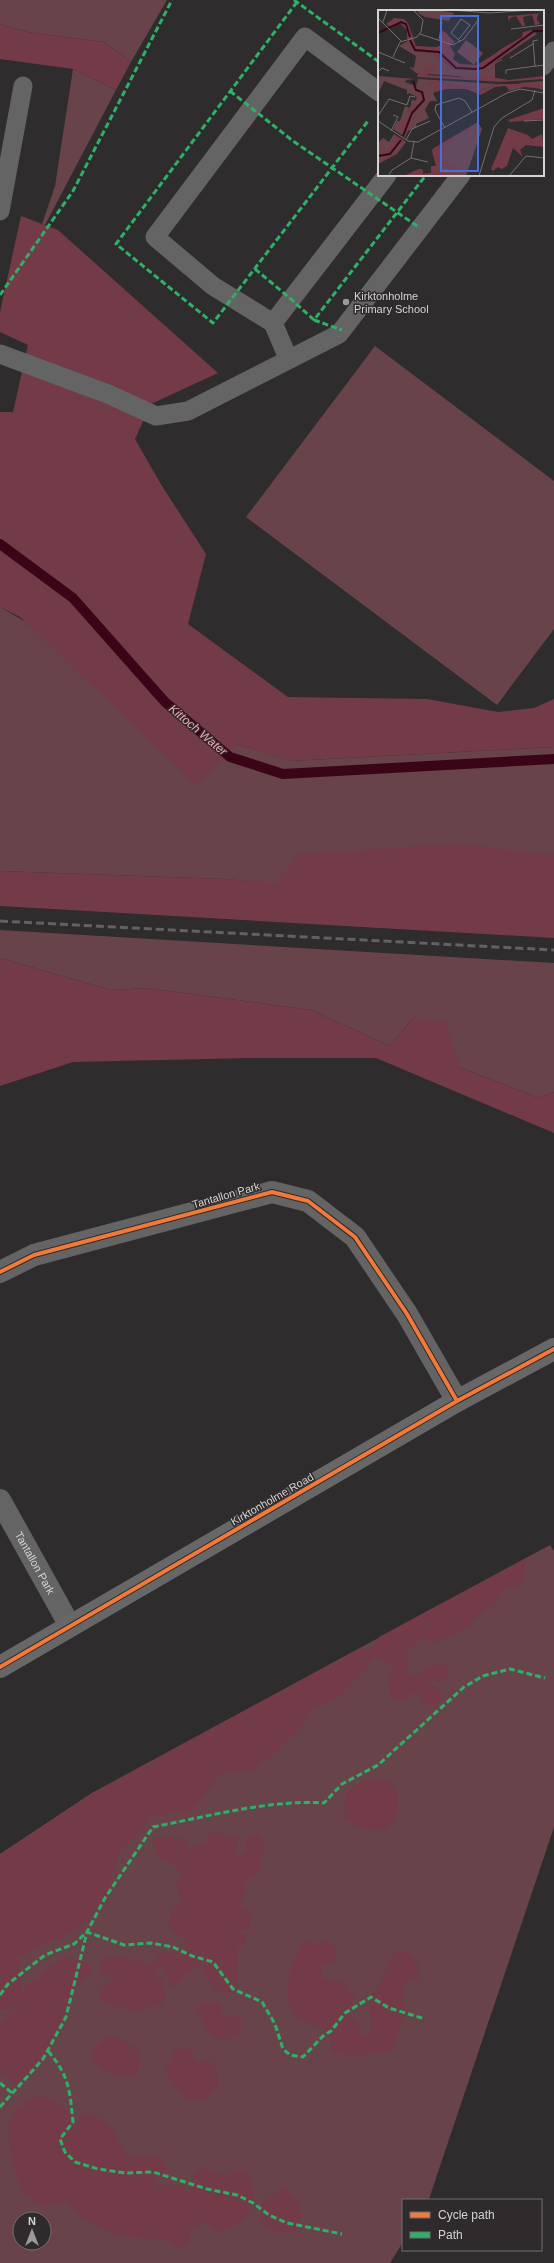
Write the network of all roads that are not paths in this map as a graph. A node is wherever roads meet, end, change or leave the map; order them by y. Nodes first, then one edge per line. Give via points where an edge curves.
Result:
1 (554, 51) edge
2 (544, 65) edge
3 (23, 86) dead end
4 (378, 91) edge
5 (386, 176) edge
6 (460, 176) edge
7 (0, 211) edge
8 (272, 323) junction
9 (0, 354) edge
10 (288, 358) junction
11 (0, 1272) edge
12 (554, 1349) edge
13 (457, 1401) junction
14 (0, 1500) edge
15 (70, 1626) junction
16 (0, 1667) edge

1 - 2 lane
3 - 7 lane
4 - 8 lane via 305,37 154,237 213,286
5 - 8 lane
6 - 10 lane via 339,334
8 - 10 lane
9 - 10 lane via 108,394 156,416 188,411
11 - 13 street, Tantallon Park via 34,1255 272,1192 308,1201 355,1236 407,1314
12 - 13 street, Kirktonholme Road
13 - 15 street, Kirktonholme Road
14 - 15 street, Tantallon Park
15 - 16 street, Kirktonholme Road

